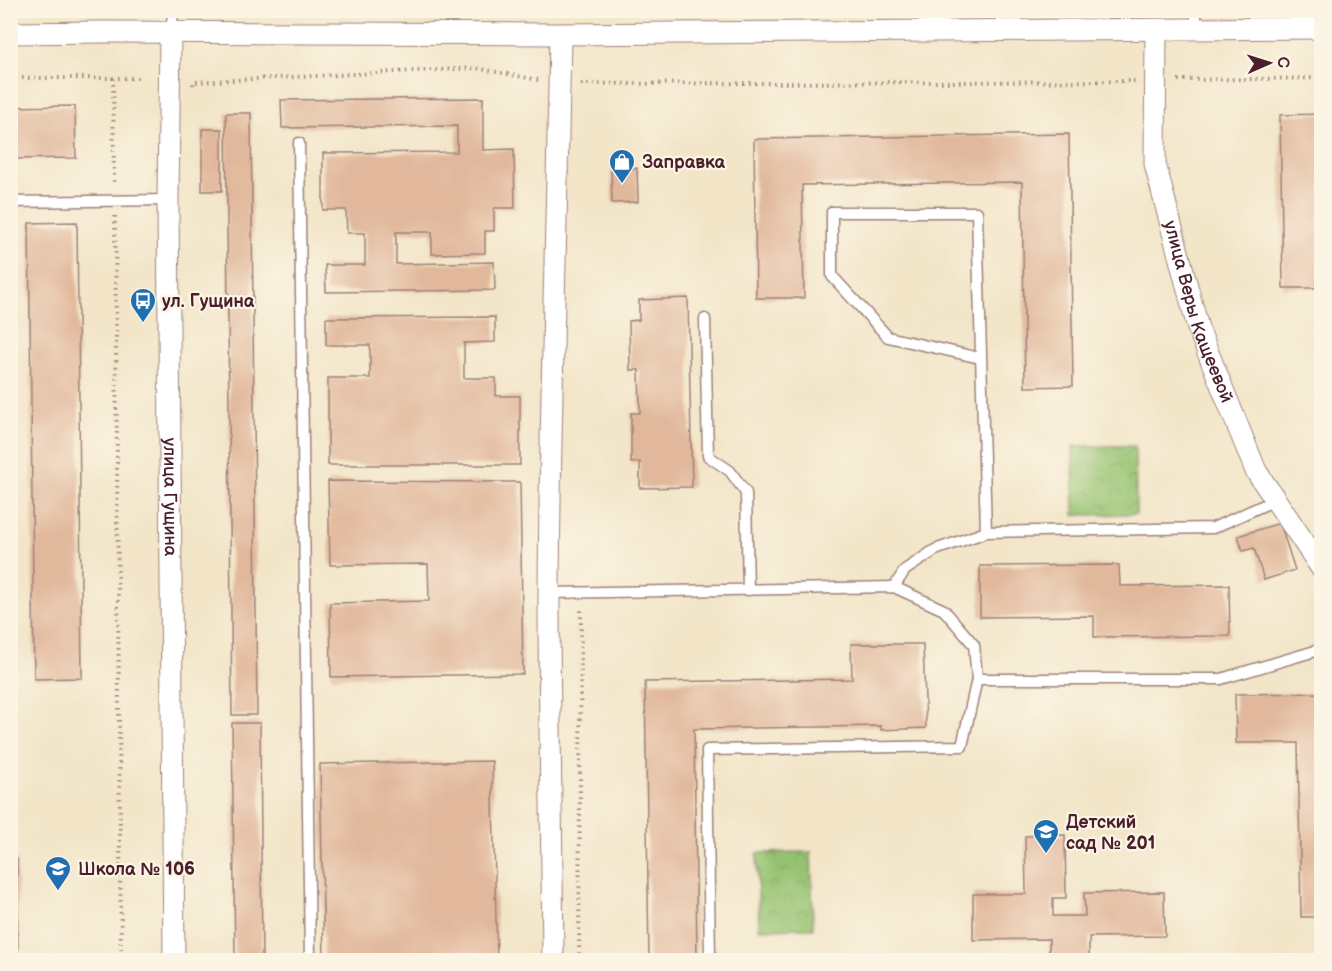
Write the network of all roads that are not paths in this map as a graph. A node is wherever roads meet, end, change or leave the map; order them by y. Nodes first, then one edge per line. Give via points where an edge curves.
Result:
1 (174, 10) edge
2 (1196, 19) edge
3 (1322, 28) edge
4 (1156, 30) junction
5 (10, 33) edge
6 (170, 33) junction
7 (560, 34) junction
8 (299, 143) dead end
9 (168, 200) junction
10 (10, 202) edge
11 (705, 319) dead end
12 (980, 358) junction
13 (1275, 500) junction
14 (986, 532) junction
15 (1322, 569) edge
16 (894, 587) junction
17 (748, 590) junction
18 (549, 593) junction
19 (1322, 649) edge
20 (977, 679) junction
21 (174, 960) edge
22 (310, 960) edge
23 (554, 960) edge
24 (710, 960) edge

1 - 6 lane
2 - 3 street
2 - 4 street
4 - 7 street
4 - 13 street, улица Веры Кащеевой via 1155,164 1198,328 1256,471
5 - 6 street
6 - 7 street
6 - 9 street, улица Гущина
7 - 18 street
8 - 22 lane
9 - 10 lane
9 - 21 street, улица Гущина
11 - 17 lane via 708,456 730,471 746,493
12 - 12 lane via 977,212 832,212 832,276 888,337
12 - 14 lane
13 - 14 lane via 1213,528
13 - 15 street, улица Веры Кащеевой
14 - 16 lane via 935,550 905,570
16 - 17 lane
16 - 20 lane via 944,610 974,645
17 - 18 lane
18 - 23 street
19 - 20 lane via 1221,679
20 - 24 lane via 962,746 707,750

